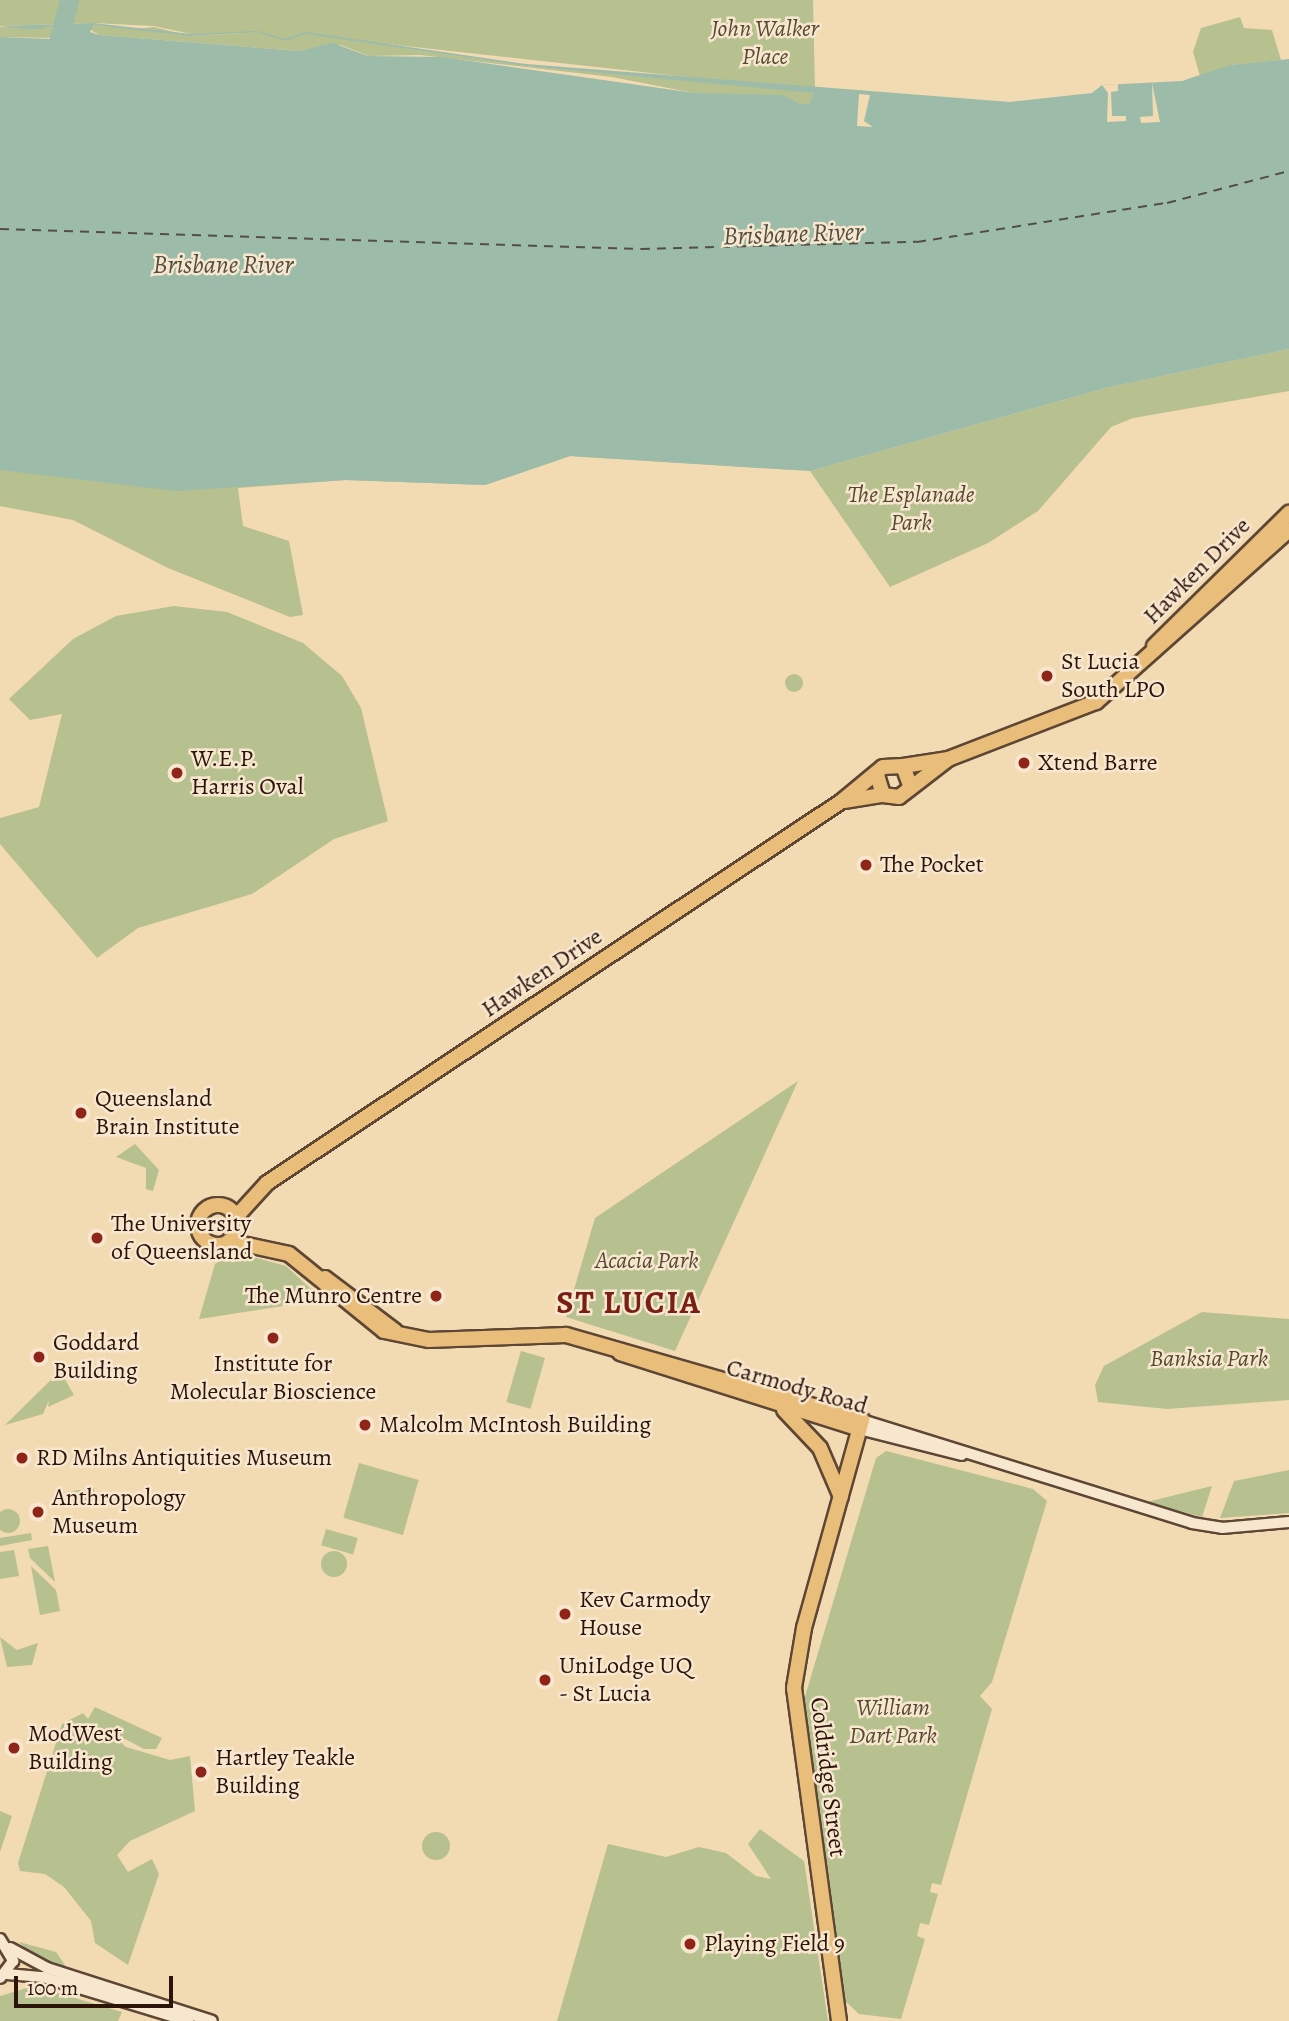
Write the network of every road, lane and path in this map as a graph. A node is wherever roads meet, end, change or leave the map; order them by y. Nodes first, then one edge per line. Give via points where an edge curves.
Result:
1 (1289, 513) edge
2 (1289, 530) edge
3 (1141, 664) junction
4 (948, 759) junction
5 (903, 766) junction
6 (877, 775) junction
7 (910, 785) junction
8 (883, 794) junction
9 (842, 801) junction
10 (267, 1183) junction
11 (224, 1206) junction
12 (237, 1221) junction
13 (229, 1241) junction
14 (264, 1245) junction
15 (613, 1349) junction
16 (780, 1406) junction
17 (860, 1425) junction
18 (842, 1498) junction
19 (1289, 1521) edge
20 (0, 1938) edge
21 (10, 1948) junction
22 (3, 1976) edge
23 (188, 2021) edge
24 (212, 2021) edge
25 (839, 2021) edge

1 - 3 main road, Hawken Drive via 1176,619
2 - 3 main road, Hawken Drive
3 - 4 main road, Hawken Drive via 1086,707
4 - 5 main road, Hawken Drive
4 - 7 main road, Hawken Drive
5 - 6 main road, Hawken Drive via 888,764
5 - 7 main road
6 - 8 main road
6 - 9 main road, Hawken Drive
7 - 8 main road, Hawken Drive via 899,797
8 - 9 main road, Hawken Drive
9 - 10 main road, Hawken Drive
10 - 11 main road, Hawken Drive
10 - 12 main road, Hawken Drive
11 - 12 main road
11 - 13 main road via 202,1212 199,1230 209,1242
12 - 13 main road
12 - 14 main road, Carmody Road
13 - 14 main road, Carmody Road
14 - 15 main road, Carmody Road via 296,1261 373,1325 398,1334 429,1340 533,1333
15 - 16 main road, Carmody Road
15 - 17 main road, Carmody Road
16 - 17 main road, Carmody Road
16 - 18 main road via 820,1448
17 - 18 main road, Coldridge Street
17 - 19 street, Carmody Road via 1209,1527
18 - 25 main road, Coldridge Street via 798,1651 794,1705
20 - 21 street
21 - 22 street
21 - 24 street via 47,1968
22 - 23 street via 43,1977

